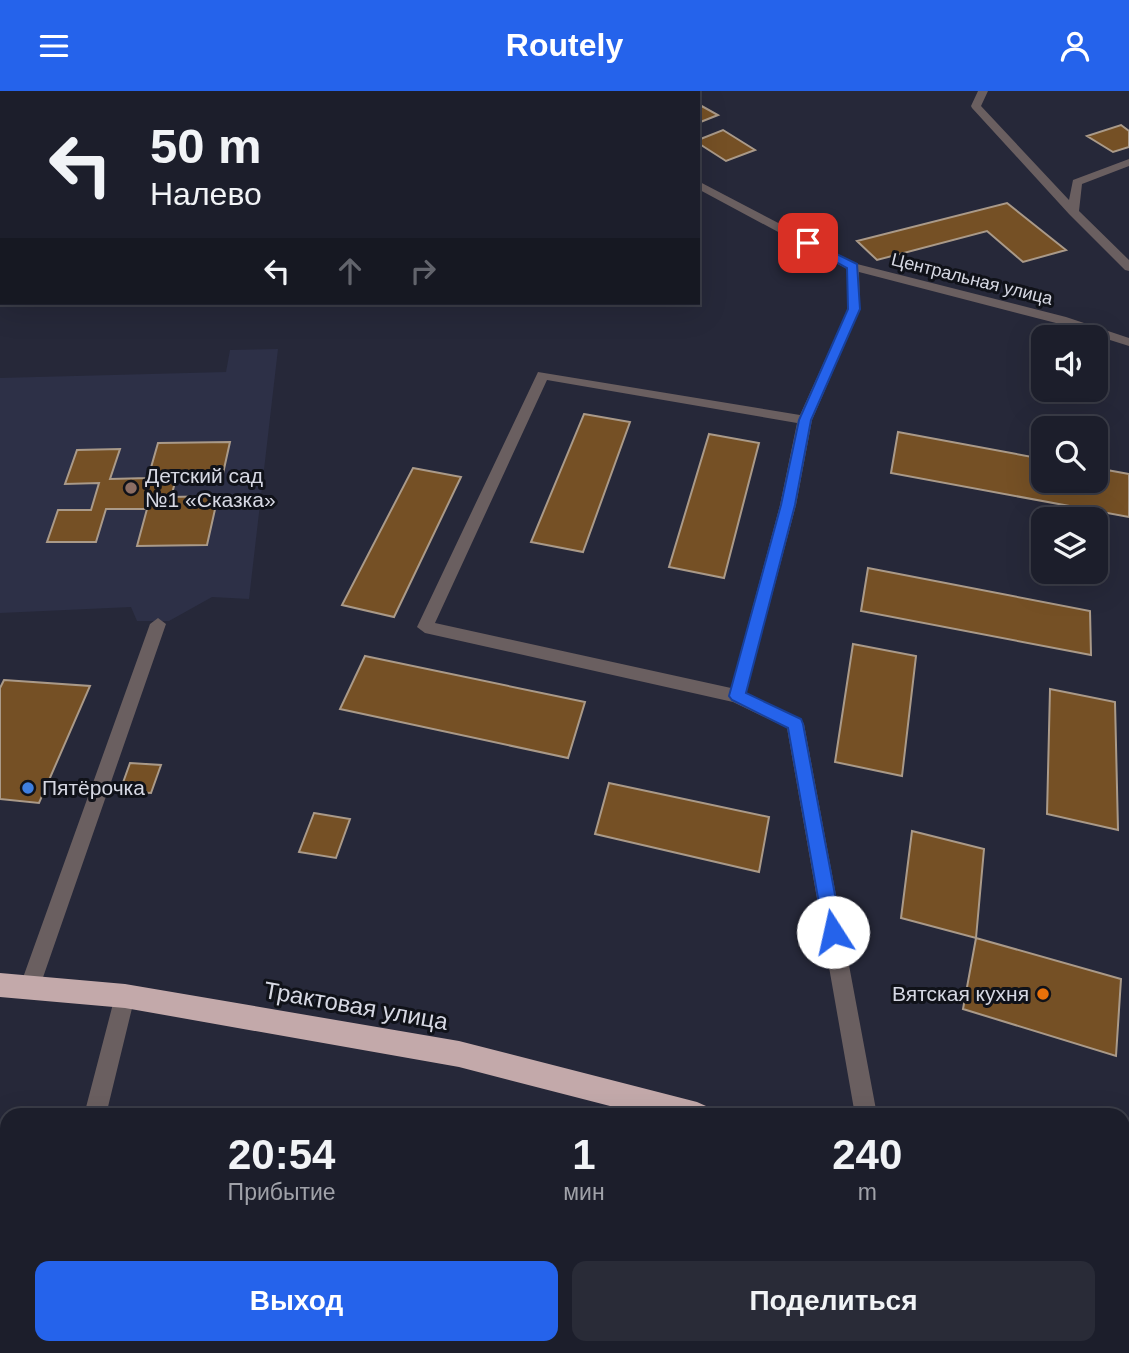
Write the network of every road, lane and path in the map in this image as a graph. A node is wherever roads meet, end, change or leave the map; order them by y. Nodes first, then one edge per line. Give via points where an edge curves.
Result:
1 (983, 91) edge
2 (1129, 162) edge
3 (700, 185) edge
4 (1073, 212) junction
5 (853, 267) junction
6 (1129, 267) edge
7 (1129, 342) edge
8 (805, 420) junction
9 (158, 624) dead end
10 (737, 696) junction
11 (0, 985) edge
12 (30, 986) junction
13 (125, 996) junction
14 (97, 1108) edge
15 (669, 1108) edge
16 (865, 1108) edge

1 - 4 street via 976,106
2 - 4 street via 1077,182
3 - 5 street, Центральная улица
4 - 6 street
5 - 7 street, Центральная улица
5 - 8 street via 854,309
8 - 10 street via 788,505
8 - 10 street via 543,375 425,627
9 - 12 street
10 - 16 street via 795,724
11 - 12 highway, Трактовая улица
12 - 13 highway, Трактовая улица
13 - 14 street
13 - 15 highway, Трактовая улица via 459,1054

